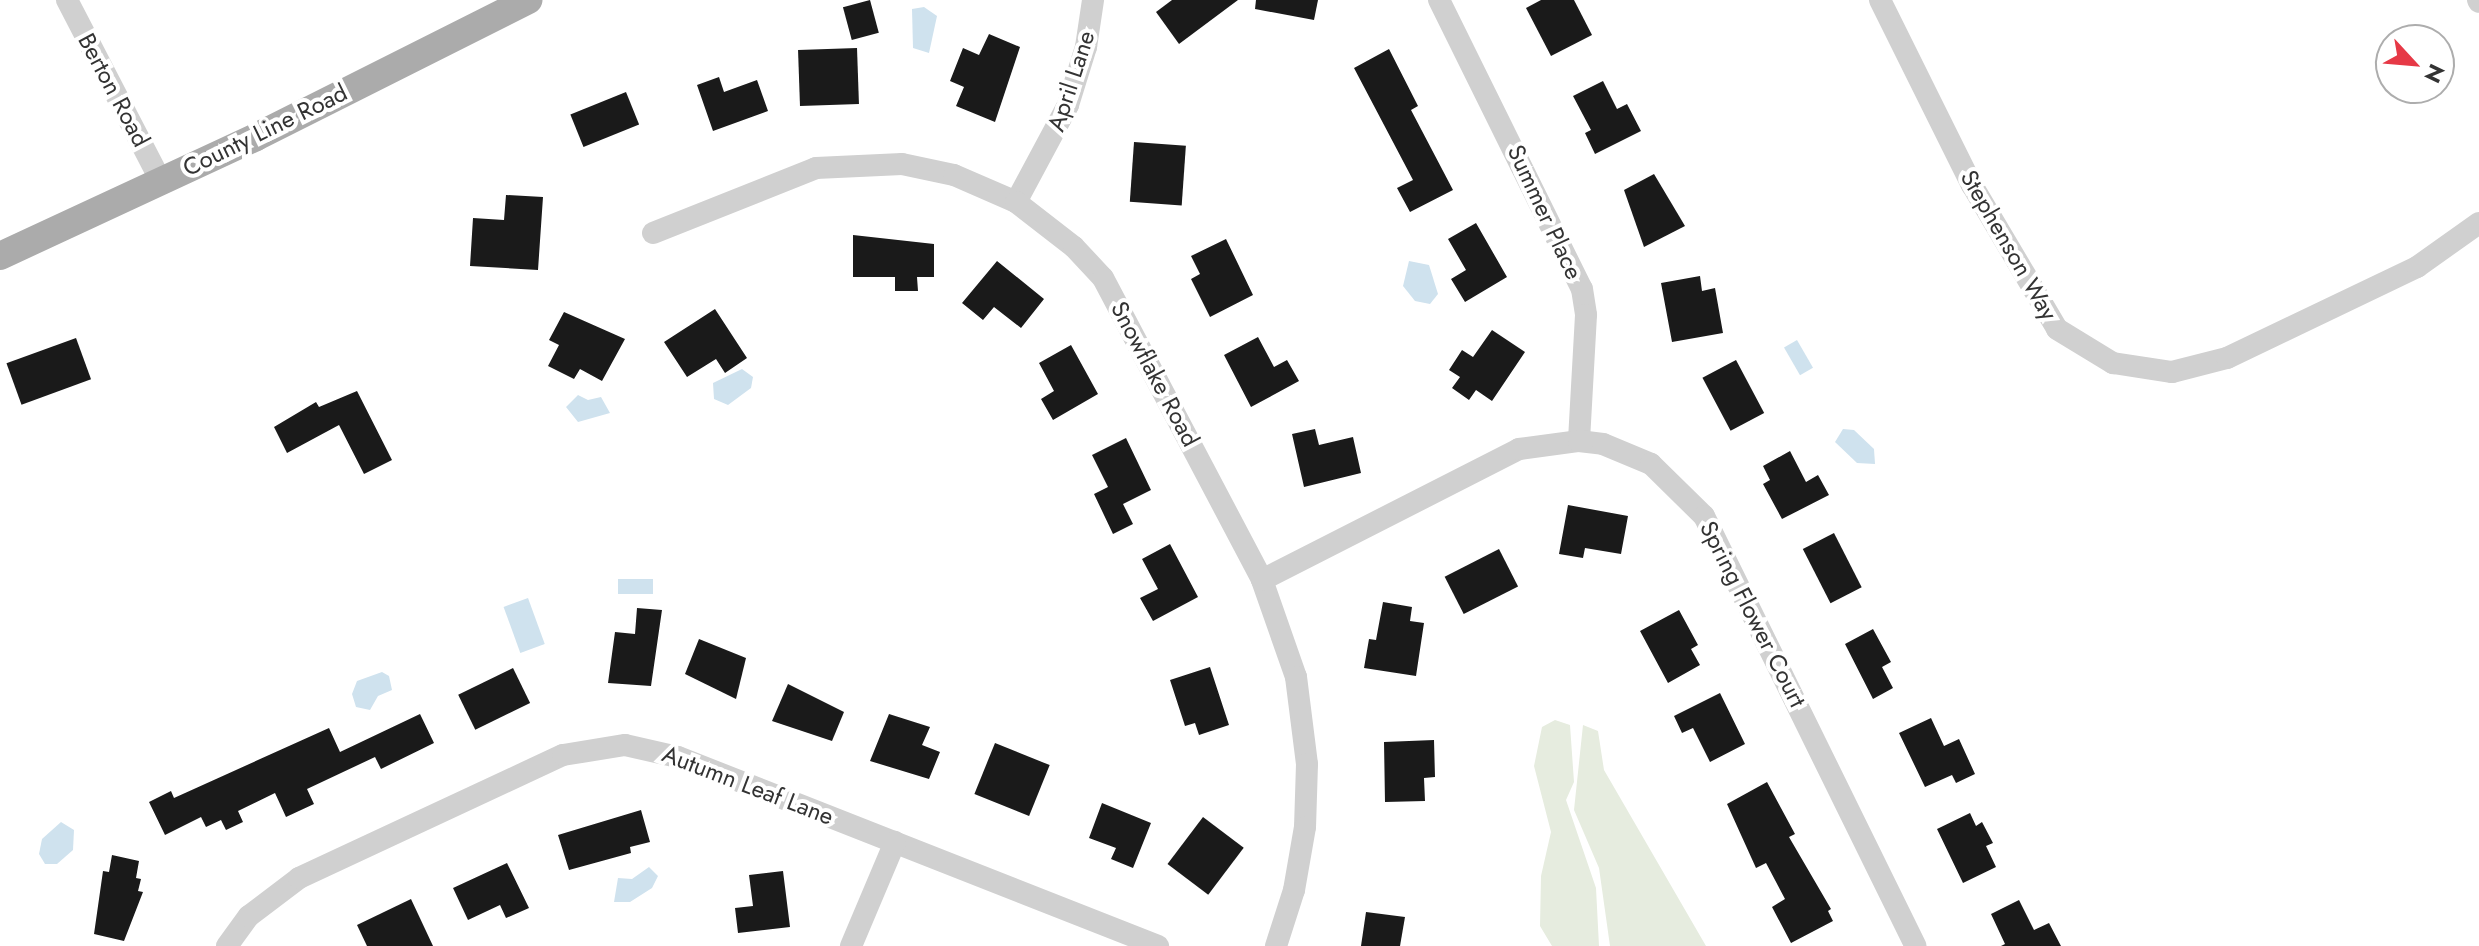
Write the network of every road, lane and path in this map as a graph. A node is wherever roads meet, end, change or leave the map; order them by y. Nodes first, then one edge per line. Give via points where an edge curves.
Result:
1 (67, 0) edge
2 (528, 0) edge
3 (1093, 0) edge
4 (1439, 0) edge
5 (1880, 0) edge
6 (161, 181) junction
7 (1016, 202) junction
8 (2479, 223) edge
9 (653, 233) dead end
10 (0, 256) edge
11 (1579, 441) junction
12 (1262, 580) junction
13 (895, 842) junction
14 (227, 946) edge
15 (851, 946) edge
16 (1158, 946) edge
17 (1276, 946) edge
18 (1916, 946) edge

1 - 6 street, Berton Road
2 - 6 main road, County Line Road
3 - 7 street, April Lane via 1086,47 1068,105
4 - 11 street, Summer Place via 1582,289
5 - 8 street, Stephenson Way via 1972,185 2057,329 2113,363 2172,372 2227,358 2417,267
6 - 10 main road, County Line Road
7 - 9 street, Snowflake Road via 954,175 868,163 792,174
7 - 12 street, Snowflake Road via 1074,247 1118,301
11 - 12 street, Spring Flower Court via 1548,443 1496,459
11 - 18 street, Spring Flower Court via 1603,444 1651,464 1704,516
12 - 17 street, Snowflake Road via 1296,677 1307,764 1301,859
13 - 14 street, Autumn Leaf Lane via 656,749 594,747 551,761 299,878 258,907
13 - 15 street
13 - 16 street, Autumn Leaf Lane

